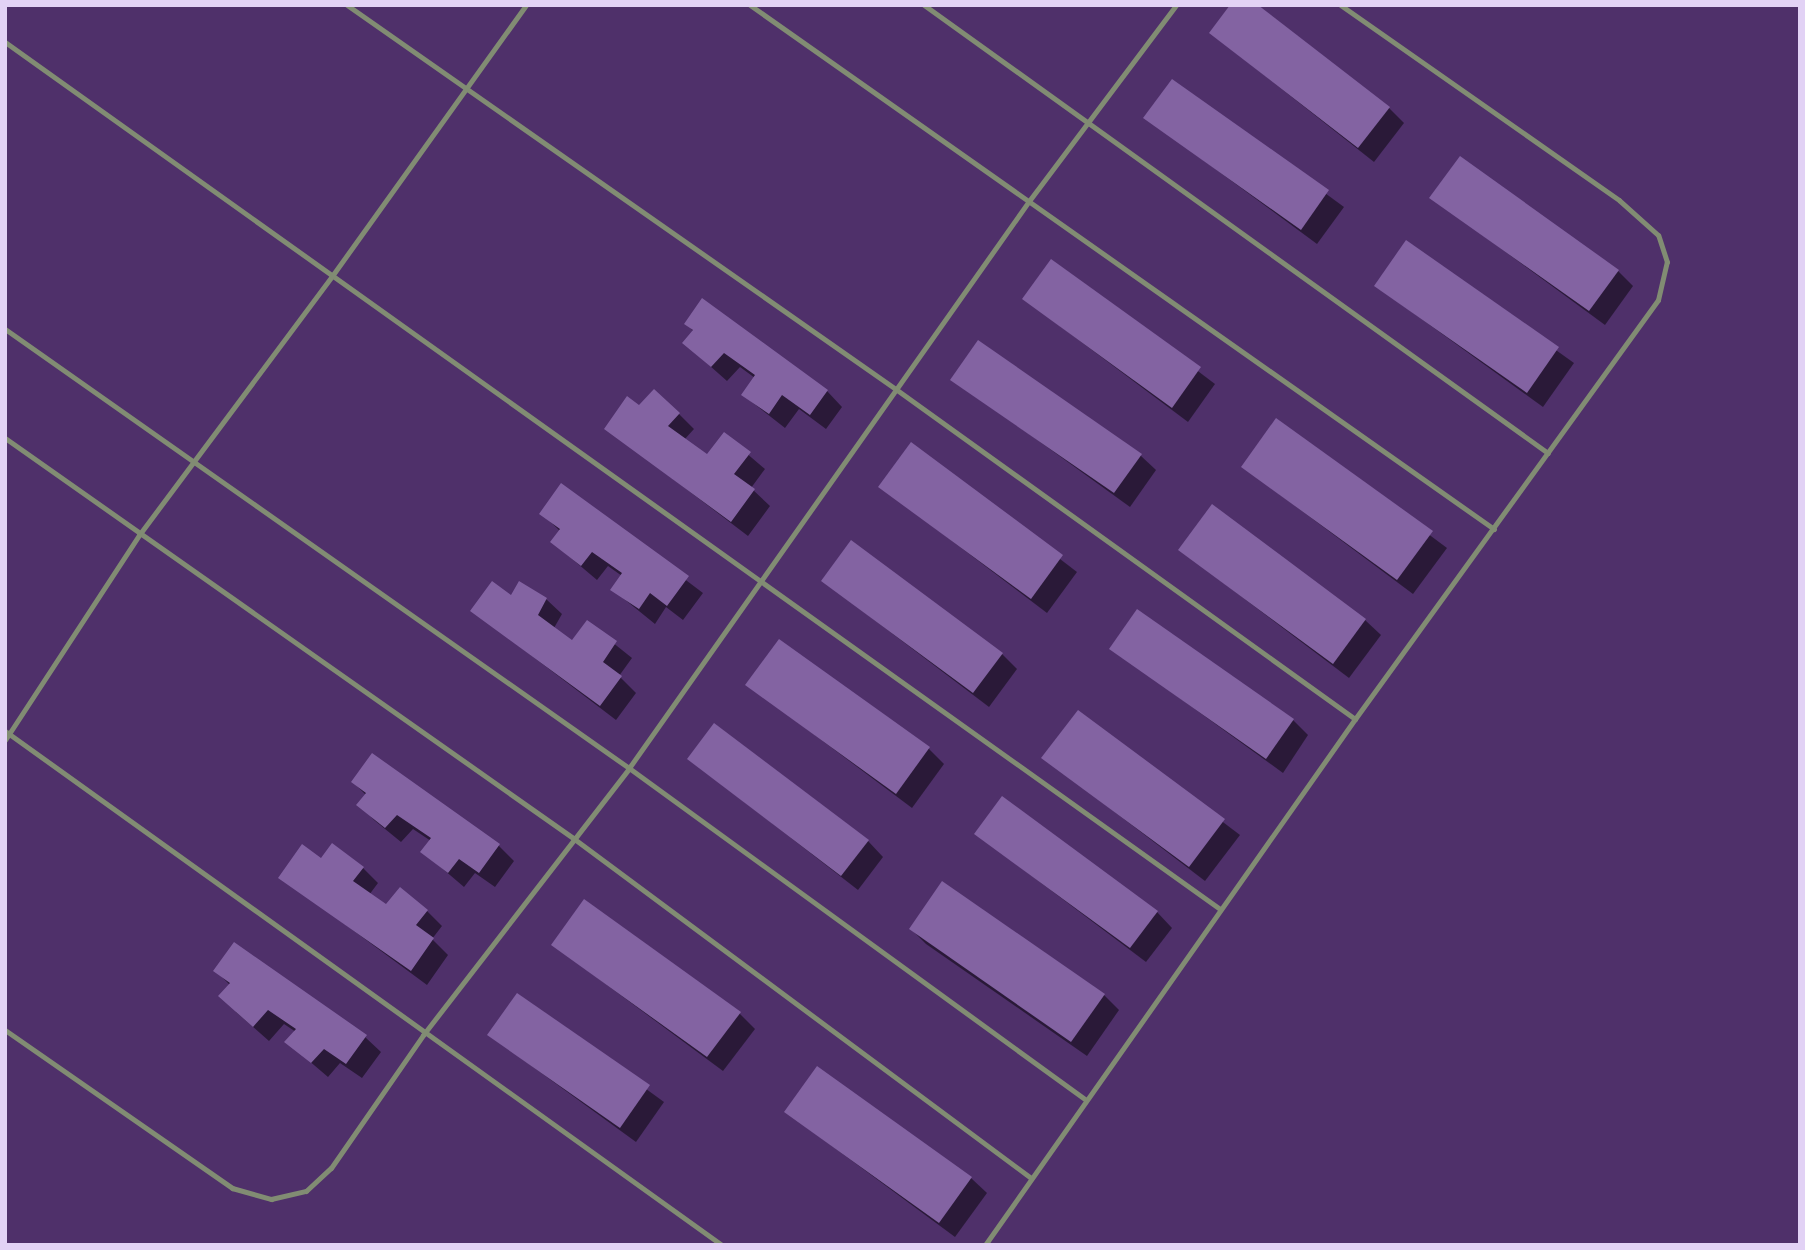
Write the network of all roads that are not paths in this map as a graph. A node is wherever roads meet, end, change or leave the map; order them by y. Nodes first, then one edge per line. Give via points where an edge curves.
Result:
1 (347, 5) edge
2 (526, 5) edge
3 (750, 5) edge
4 (924, 5) edge
5 (1175, 5) edge
6 (1340, 5) edge
7 (5, 42) edge
8 (467, 90) junction
9 (1088, 124) junction
10 (1029, 201) junction
11 (332, 276) junction
12 (5, 329) edge
13 (897, 390) junction
14 (5, 438) edge
15 (1548, 453) junction
16 (194, 461) junction
17 (1494, 529) junction
18 (139, 535) junction
19 (761, 580) junction
20 (1354, 719) junction
21 (7, 733) edge
22 (5, 740) edge
23 (629, 768) junction
24 (573, 838) junction
25 (1220, 909) junction
26 (5, 1030) edge
27 (423, 1034) junction
28 (1086, 1100) junction
29 (1031, 1178) junction
30 (722, 1245) edge
31 (985, 1245) edge

1 - 8 lane
2 - 8 lane
3 - 10 lane
4 - 9 lane
5 - 9 lane
6 - 15 lane via 1619,200 1658,235 1667,262 1658,300
7 - 11 lane
8 - 11 lane
8 - 13 lane
9 - 10 lane
9 - 15 lane
10 - 13 lane
10 - 17 lane
11 - 16 lane
11 - 19 lane
12 - 16 lane
13 - 19 lane
13 - 20 lane
14 - 18 lane
15 - 17 lane
16 - 18 lane
16 - 23 lane
17 - 20 lane
18 - 21 lane
18 - 24 lane
19 - 23 lane
19 - 25 lane
20 - 25 lane
21 - 22 lane
21 - 27 lane
23 - 24 lane
23 - 28 lane
24 - 27 lane
24 - 29 lane
25 - 28 lane
26 - 27 lane via 232,1188 271,1199 306,1191 331,1168
27 - 30 lane
28 - 29 lane
29 - 31 lane

